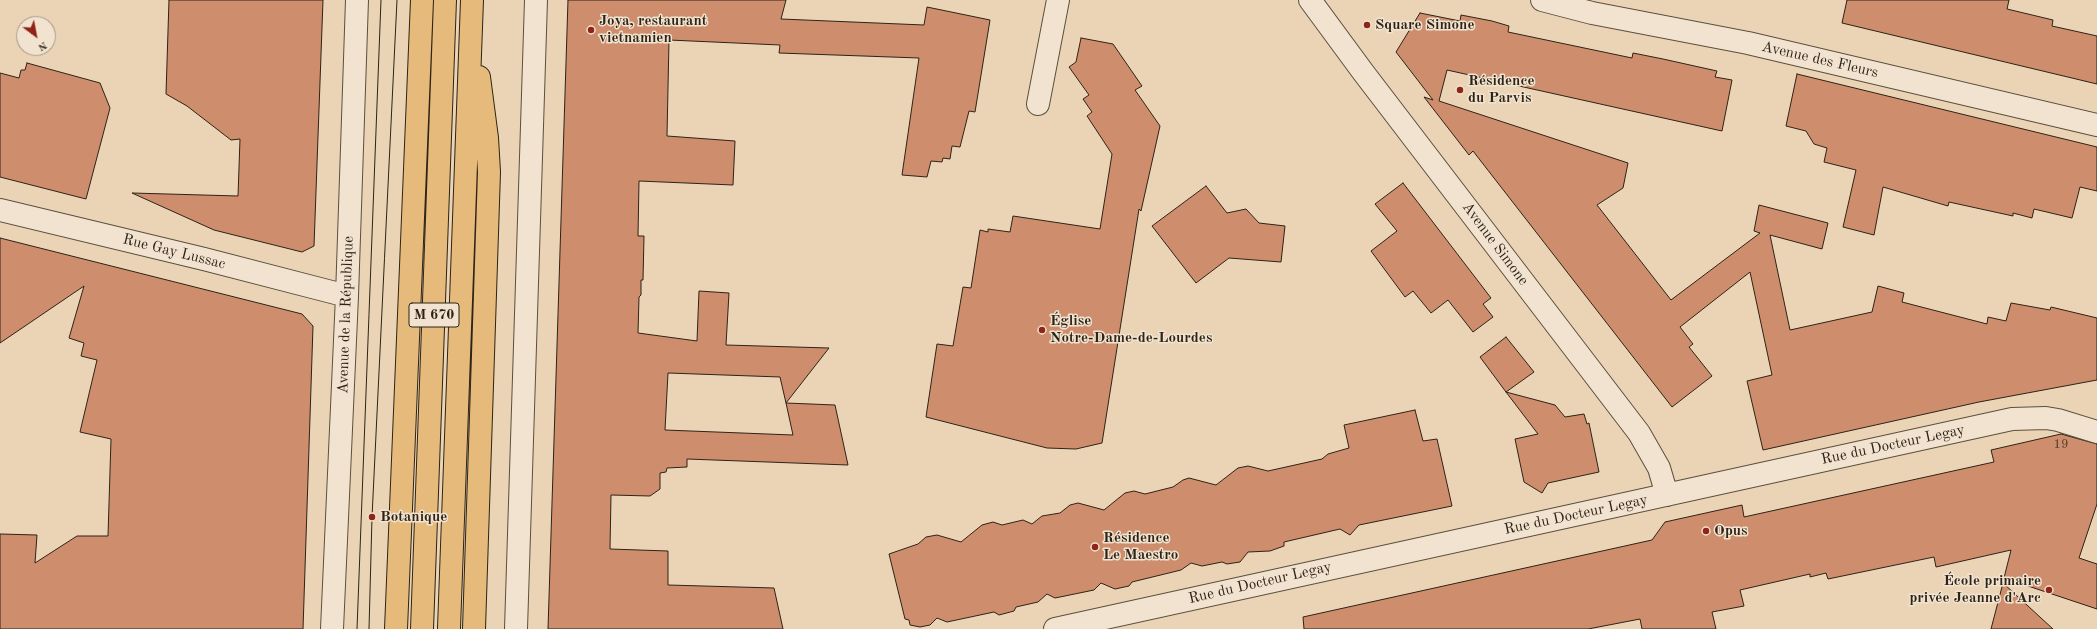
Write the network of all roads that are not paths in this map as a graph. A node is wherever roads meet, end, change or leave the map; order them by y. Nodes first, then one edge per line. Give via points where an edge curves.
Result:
1 (357, 0) edge
2 (422, 0) edge
3 (445, 0) edge
4 (472, 0) edge
5 (536, 0) edge
6 (1058, 0) edge
7 (1310, 0) edge
8 (1542, 0) edge
9 (470, 25) junction
10 (1038, 104) dead end
11 (2097, 125) edge
12 (0, 210) edge
13 (348, 296) junction
14 (2097, 432) edge
15 (1667, 495) junction
16 (450, 628) edge
17 (332, 629) edge
18 (396, 629) edge
19 (422, 629) edge
20 (474, 629) edge
21 (516, 629) edge
22 (1055, 629) edge

1 - 13 street, Avenue de la République
2 - 18 main road
3 - 19 main road, M 670
4 - 9 main road, M 670
5 - 21 street
6 - 10 street
7 - 15 street, Avenue Simone via 1639,433 1659,468
8 - 11 street, Avenue des Fleurs via 1592,13 1748,43
9 - 16 main road, M 670
9 - 20 main road via 488,138 489,172
12 - 13 street, Rue Gay Lussac
13 - 17 street, Avenue de la République
14 - 15 street, Rue du Docteur Legay via 2046,418 2012,419
15 - 22 street, Rue du Docteur Legay

